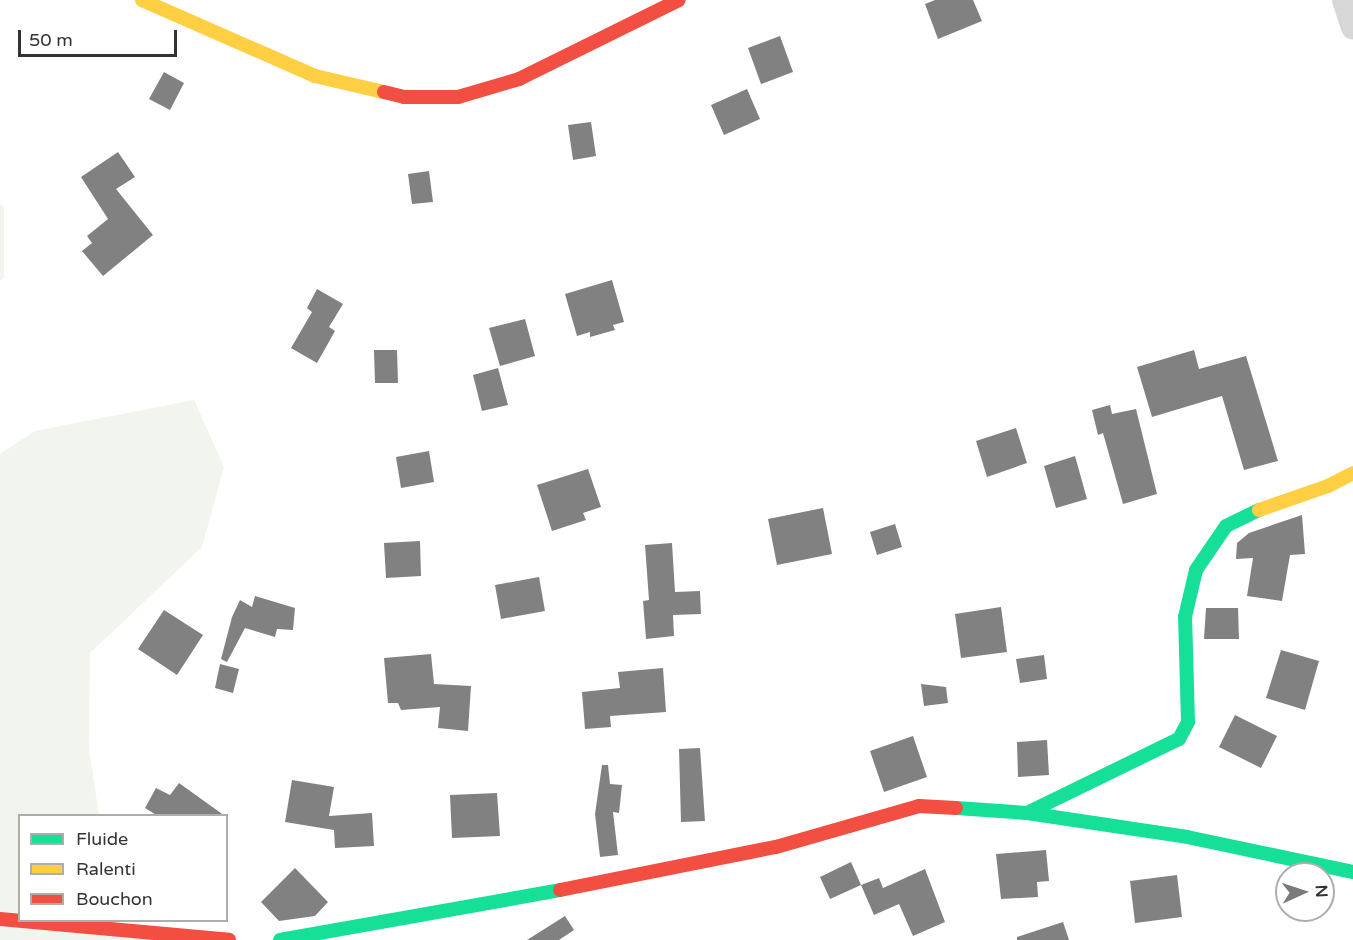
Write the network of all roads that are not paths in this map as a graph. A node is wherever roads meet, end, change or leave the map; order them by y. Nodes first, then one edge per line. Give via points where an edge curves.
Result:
1 (142, 0) edge
2 (679, 0) edge
3 (1344, 0) edge
4 (1353, 28) edge
5 (1353, 473) edge
6 (1027, 813) junction
7 (1353, 872) edge
8 (0, 919) edge
9 (18, 921) edge
10 (33, 922) edge
11 (229, 940) edge
12 (280, 940) edge

1 - 2 street via 315,76 404,97 458,97 519,80
3 - 4 street
5 - 6 street via 1328,486 1240,516 1210,545 1196,570 1185,617 1188,722 1179,739
6 - 7 street via 1186,837
6 - 12 street via 918,806 776,847 414,919
8 - 9 street
10 - 11 street

